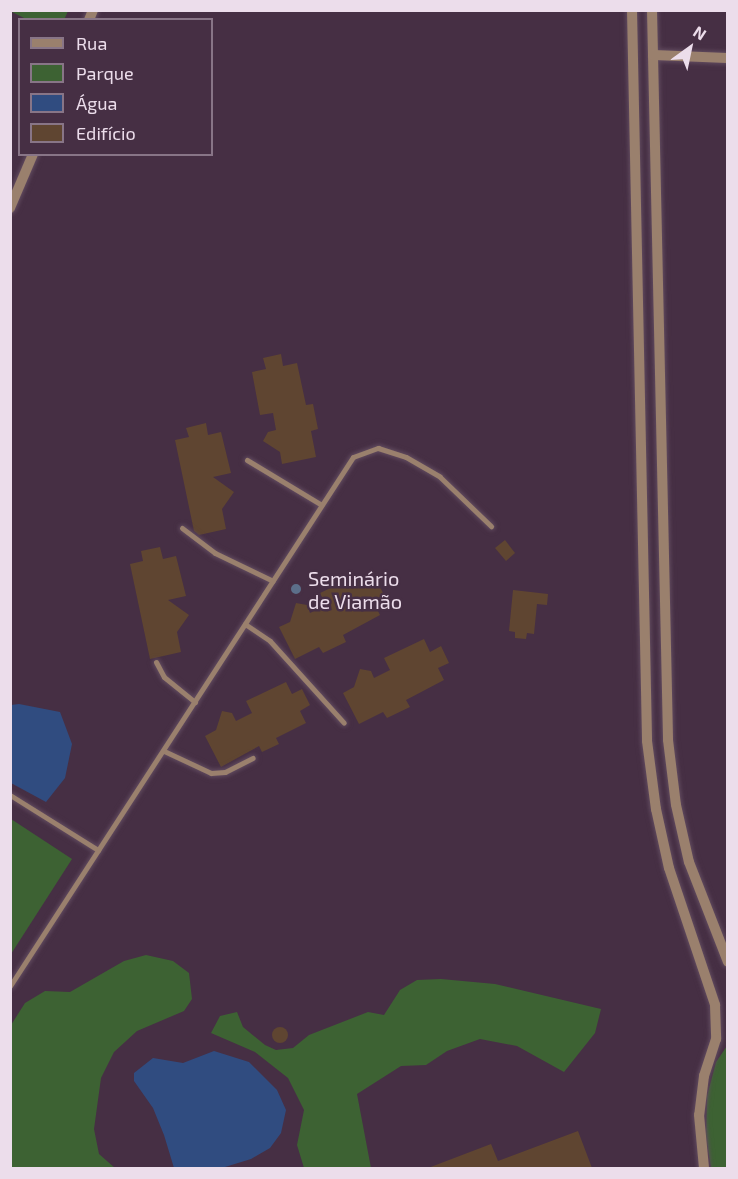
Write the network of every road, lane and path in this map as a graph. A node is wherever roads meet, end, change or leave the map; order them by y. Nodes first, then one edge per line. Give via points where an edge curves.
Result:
1 (632, 10) edge
2 (652, 10) edge
3 (653, 55) junction
4 (728, 58) edge
5 (32, 156) edge
6 (10, 208) edge
7 (658, 324) junction
8 (637, 325) junction
9 (247, 460) dead end
10 (322, 504) junction
11 (491, 526) dead end
12 (182, 528) dead end
13 (273, 581) junction
14 (245, 624) junction
15 (665, 661) junction
16 (156, 662) dead end
17 (645, 662) junction
18 (195, 702) junction
19 (344, 723) dead end
20 (164, 751) junction
21 (253, 758) dead end
22 (10, 795) edge
23 (98, 850) junction
24 (728, 962) edge
25 (10, 986) edge
26 (728, 1030) edge
27 (716, 1039) junction
28 (705, 1168) edge

1 - 8 street
2 - 3 street
3 - 4 street
3 - 7 street
5 - 6 street
7 - 8 street
7 - 15 street
8 - 17 street
9 - 10 lane
10 - 11 lane via 353,457 378,448 406,457 440,477
10 - 13 lane
12 - 13 lane via 215,553
13 - 14 lane
14 - 18 lane
14 - 19 lane via 270,641
15 - 17 street
15 - 24 street via 668,740 676,805 696,887
16 - 18 lane via 164,677
17 - 27 street via 647,741 656,809 674,885 711,986
18 - 20 lane
20 - 21 lane via 212,773 225,772
20 - 23 lane
22 - 23 lane
23 - 25 lane
26 - 27 street
27 - 28 street via 701,1095 699,1134

